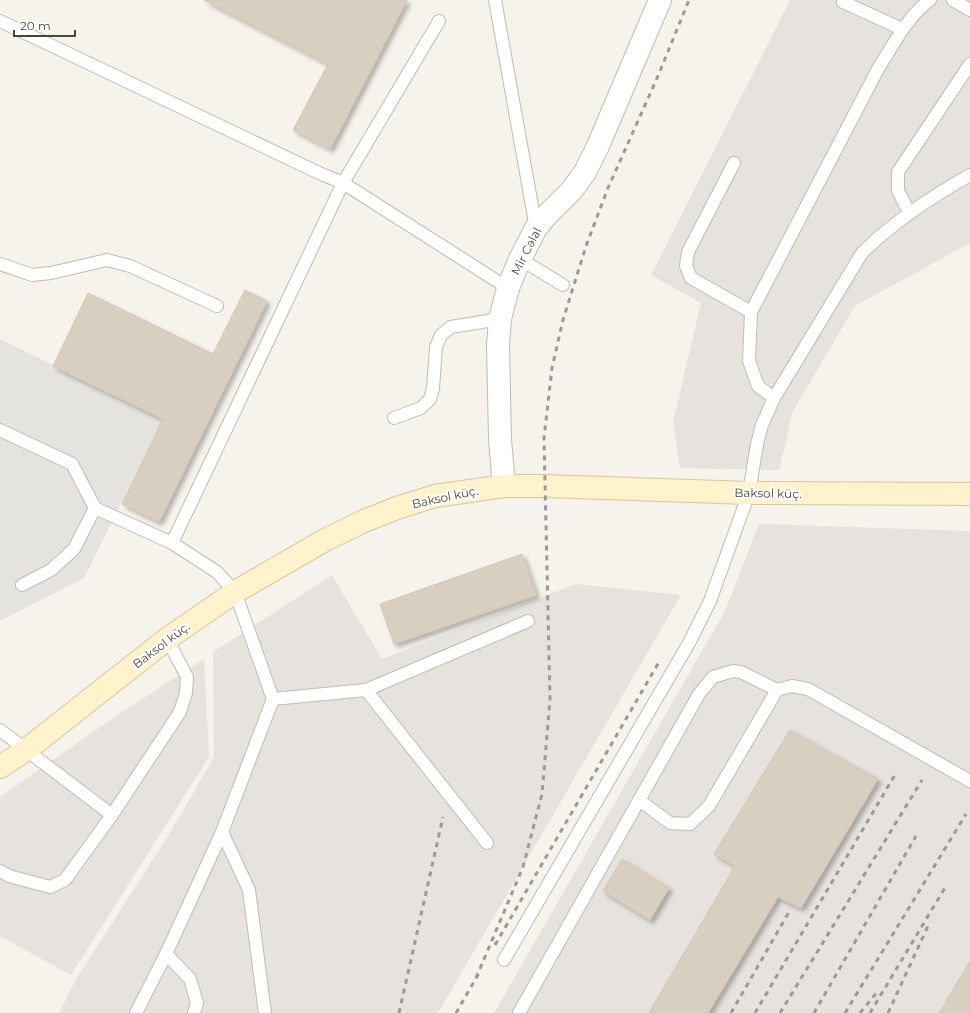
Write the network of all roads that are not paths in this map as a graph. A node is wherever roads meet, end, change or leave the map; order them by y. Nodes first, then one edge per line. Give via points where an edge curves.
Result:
1 (496, 0) edge
2 (660, 0) edge
3 (930, 0) edge
4 (954, 0) edge
5 (843, 2) dead end
6 (970, 10) edge
7 (0, 21) edge
8 (439, 21) dead end
9 (902, 29) junction
10 (970, 64) edge
11 (734, 163) dead end
12 (970, 176) edge
13 (343, 183) junction
14 (910, 212) junction
15 (536, 228) junction
16 (520, 259) junction
17 (0, 264) edge
18 (563, 285) dead end
19 (508, 288) junction
20 (217, 306) dead end
21 (751, 312) junction
22 (500, 319) junction
23 (774, 398) junction
24 (394, 418) dead end
25 (0, 430) edge
26 (504, 486) junction
27 (749, 493) junction
28 (970, 494) edge
29 (95, 508) junction
30 (172, 543) junction
31 (22, 585) dead end
32 (235, 592) junction
33 (528, 622) dead end
34 (167, 639) junction
35 (366, 690) junction
36 (777, 690) junction
37 (273, 699) junction
38 (0, 730) edge
39 (26, 750) junction
40 (0, 767) edge
41 (970, 781) edge
42 (639, 800) junction
43 (112, 815) junction
44 (222, 832) junction
45 (487, 843) dead end
46 (0, 871) edge
47 (166, 954) junction
48 (504, 960) dead end
49 (136, 1013) edge
50 (194, 1013) edge
51 (265, 1013) edge
52 (519, 1013) edge

1 - 15 lane
2 - 15 street, Mir Cəlal via 585,172 572,190
3 - 9 lane
4 - 6 lane
5 - 9 lane
7 - 13 lane
8 - 13 lane
9 - 21 lane via 879,67
10 - 14 lane via 898,172 898,191
11 - 21 lane via 688,252 686,266 691,278
12 - 14 lane
13 - 19 lane
13 - 30 lane
14 - 23 lane via 862,253
15 - 16 street, Mir Cəlal
16 - 18 lane
16 - 19 street, Mir Cəlal
17 - 20 lane via 32,275 107,260 130,266
19 - 22 street, Mir Cəlal
21 - 23 lane via 749,361 758,386
22 - 24 lane via 451,327 441,335 436,347 430,399 421,408
22 - 26 street, Mir Cəlal via 500,439
23 - 27 lane via 757,444
25 - 29 lane via 72,464
26 - 27 main road, Baksol küç.
26 - 32 main road, Baksol küç. via 436,496 364,521 325,540
27 - 28 main road, Baksol küç.
27 - 48 lane via 710,601 689,643
29 - 30 lane
29 - 31 lane via 74,549 51,570
30 - 32 lane via 217,572
32 - 34 main road, Baksol küç.
32 - 37 lane
33 - 35 lane
34 - 39 main road, Baksol küç.
34 - 43 lane via 187,677 186,693 180,712
35 - 37 lane
35 - 45 lane
36 - 41 lane via 792,686 808,689
36 - 42 lane via 732,670 713,677 699,694
36 - 42 lane via 709,806 690,824 670,823
37 - 44 lane
38 - 39 lane
39 - 40 main road, Baksol küç.
39 - 43 lane
42 - 52 lane
43 - 46 lane via 65,880 55,885 50,887
44 - 47 lane
44 - 51 lane via 249,890
47 - 49 lane
47 - 50 lane via 190,979 197,1003

